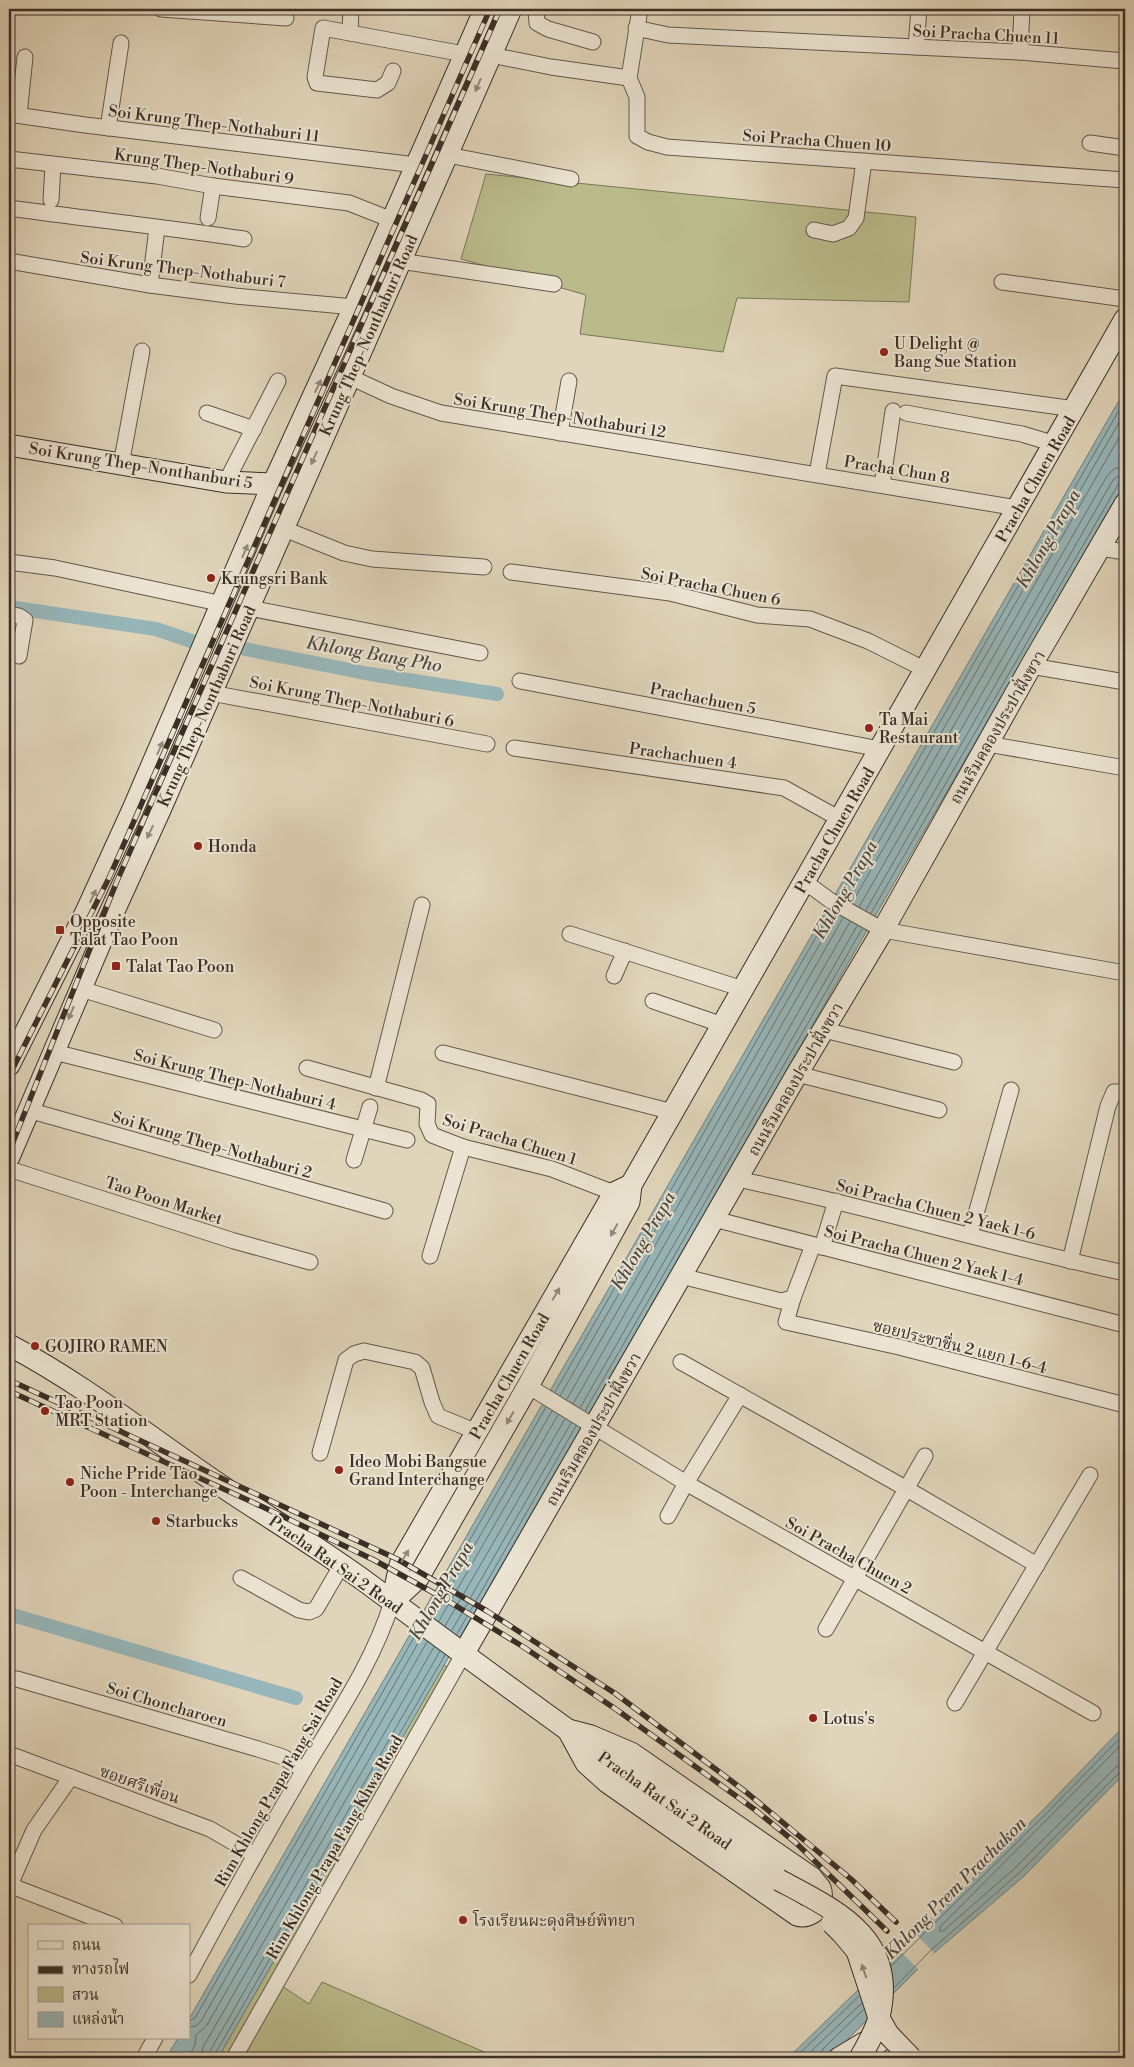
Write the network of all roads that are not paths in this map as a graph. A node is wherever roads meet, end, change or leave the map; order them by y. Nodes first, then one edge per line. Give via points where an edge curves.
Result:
1 (161, 9) edge
2 (351, 9) edge
3 (485, 9) edge
4 (512, 9) edge
5 (536, 9) edge
6 (640, 9) edge
7 (919, 9) edge
8 (1022, 9) edge
9 (221, 11) edge
10 (286, 18) dead end
11 (636, 28) junction
12 (350, 33) junction
13 (593, 42) dead end
14 (121, 43) dead end
15 (916, 47) junction
16 (1020, 52) junction
17 (464, 54) junction
18 (491, 55) junction
19 (25, 57) dead end
20 (1125, 61) edge
21 (393, 71) dead end
22 (629, 78) junction
23 (14, 115) edge
24 (108, 128) junction
25 (1090, 142) dead end
26 (1125, 148) edge
27 (448, 155) junction
28 (9, 159) edge
29 (864, 160) junction
30 (53, 165) junction
31 (416, 165) junction
32 (571, 179) dead end
33 (1125, 180) edge
34 (213, 186) junction
35 (51, 200) dead end
36 (9, 208) edge
37 (208, 218) dead end
38 (392, 220) junction
39 (157, 228) junction
40 (814, 230) dead end
41 (244, 239) dead end
42 (9, 261) edge
43 (400, 261) junction
44 (1002, 282) dead end
45 (554, 284) dead end
46 (150, 285) junction
47 (1125, 299) edge
48 (354, 307) junction
49 (1125, 319) edge
50 (142, 351) dead end
51 (350, 377) junction
52 (278, 381) dead end
53 (570, 381) dead end
54 (1075, 409) junction
55 (207, 413) dead end
56 (254, 429) junction
57 (560, 433) junction
58 (9, 444) edge
59 (1055, 444) junction
60 (121, 465) junction
61 (770, 466) joint
62 (817, 474) junction
63 (226, 482) junction
64 (272, 484) junction
65 (882, 485) junction
66 (1125, 504) edge
67 (1018, 508) junction
68 (282, 528) junction
69 (1100, 548) junction
70 (1125, 552) edge
71 (9, 562) edge
72 (484, 567) dead end
73 (511, 572) dead end
74 (224, 600) junction
75 (249, 608) junction
76 (9, 614) edge
77 (480, 653) dead end
78 (19, 656) dead end
79 (1031, 666) junction
80 (926, 670) junction
81 (520, 681) dead end
82 (1125, 682) edge
83 (211, 693) junction
84 (487, 744) dead end
85 (988, 744) junction
86 (514, 748) dead end
87 (880, 749) junction
88 (1125, 768) edge
89 (840, 819) junction
90 (805, 882) junction
91 (422, 905) dead end
92 (877, 927) junction
93 (570, 934) dead end
94 (625, 951) junction
95 (1125, 972) edge
96 (614, 976) dead end
97 (81, 989) junction
98 (743, 989) junction
99 (653, 1001) dead end
100 (723, 1025) junction
101 (214, 1030) dead end
102 (824, 1030) junction
103 (54, 1052) junction
104 (442, 1053) dead end
105 (954, 1062) dead end
106 (9, 1065) edge
107 (306, 1068) dead end
108 (797, 1074) junction
109 (376, 1088) junction
110 (1011, 1090) dead end
111 (1125, 1092) edge
112 (370, 1107) dead end
113 (28, 1110) junction
114 (939, 1110) dead end
115 (673, 1112) junction
116 (363, 1130) junction
117 (407, 1140) dead end
118 (463, 1147) junction
119 (9, 1157) edge
120 (354, 1160) dead end
121 (9, 1169) edge
122 (737, 1179) junction
123 (622, 1189) junction
124 (836, 1201) junction
125 (385, 1211) dead end
126 (714, 1219) junction
127 (970, 1235) junction
128 (817, 1246) junction
129 (430, 1256) dead end
130 (1070, 1261) junction
131 (310, 1262) dead end
132 (1125, 1273) edge
133 (681, 1276) junction
134 (794, 1298) junction
135 (1125, 1324) edge
136 (9, 1345) edge
137 (681, 1362) dead end
138 (534, 1391) junction
139 (740, 1395) junction
140 (1125, 1405) edge
141 (593, 1425) junction
142 (477, 1432) junction
143 (320, 1453) dead end
144 (925, 1456) dead end
145 (1090, 1475) dead end
146 (686, 1483) junction
147 (907, 1489) junction
148 (668, 1516) dead end
149 (1037, 1565) junction
150 (341, 1566) junction
151 (241, 1578) dead end
152 (855, 1579) junction
153 (392, 1602) junction
154 (826, 1629) dead end
155 (462, 1652) junction
156 (985, 1652) junction
157 (18, 1679) dead end
158 (955, 1703) dead end
159 (1092, 1713) dead end
160 (568, 1730) junction
161 (9, 1754) edge
162 (304, 1770) junction
163 (71, 1777) junction
164 (256, 1855) junction
165 (10, 1885) edge
166 (110, 1924) edge
167 (193, 1958) edge
168 (190, 1971) edge
169 (879, 2018) junction
170 (154, 2040) edge
171 (144, 2058) edge
172 (234, 2058) edge
173 (839, 2058) edge
174 (860, 2058) edge
175 (911, 2058) edge
176 (920, 2058) edge

1 - 9 street
2 - 12 street
3 - 17 main road, Krung Thep-Nonthaburi Road
4 - 18 main road, Krung Thep-Nonthaburi Road
5 - 13 street via 537,23
6 - 11 street, Soi Pracha Chuen 10
7 - 15 street
8 - 16 street
9 - 10 street
11 - 15 street, Soi Pracha Chuen 11 via 668,35
11 - 22 street, Soi Pracha Chuen 10
12 - 17 street
12 - 21 street via 323,28 315,77 317,83 377,90 388,83
14 - 24 street
15 - 16 street, Soi Pracha Chuen 11
16 - 20 street, Soi Pracha Chuen 11
17 - 31 main road, Krung Thep-Nonthaburi Road
18 - 22 street
18 -> 27 main road, Krung Thep-Nonthaburi Road
19 - 23 street
22 - 29 street, Soi Pracha Chuen 10 via 636,96 638,136 648,142 667,147
23 - 24 street, Soi Krung Thep-Nothaburi 11
24 - 31 street, Soi Krung Thep-Nothaburi 11
25 - 26 street
27 - 32 street
27 - 43 main road, Krung Thep-Nonthaburi Road
28 - 30 street, Krung Thep-Nothaburi 9
29 - 33 street, Soi Pracha Chuen 10
29 - 40 street via 856,218 848,228 833,234
30 - 34 street, Krung Thep-Nothaburi 9 via 157,176
30 - 35 street
31 - 38 main road, Krung Thep-Nonthaburi Road
34 - 37 street
34 - 38 street, Krung Thep-Nothaburi 9 via 349,203
36 - 39 street
38 - 48 main road, Krung Thep-Nonthaburi Road
39 - 41 street
39 - 46 street
42 - 46 street, Soi Krung Thep-Nothaburi 7
43 - 45 street
43 - 51 main road, Krung Thep-Nonthaburi Road
44 - 47 street
46 - 48 street, Soi Krung Thep-Nothaburi 7
64 -> 48 main road, Krung Thep-Nonthaburi Road
49 - 54 main road, Pracha Chuen Road
50 - 60 street
51 - 57 street, Soi Krung Thep-Nothaburi 12 via 391,396 441,413
51 -> 68 main road, Krung Thep-Nonthaburi Road
52 - 56 street
53 - 57 street
54 - 59 main road, Pracha Chuen Road
54 - 62 street via 835,376
55 - 56 street
56 - 63 street
57 - 61 street, Soi Krung Thep-Nothaburi 12
58 - 60 main road, Soi Krung Thep-Nonthanburi 5
59 - 65 street via 1022,434 900,412
59 - 67 main road, Pracha Chuen Road
60 - 63 main road, Soi Krung Thep-Nonthanburi 5
61 - 62 street, Pracha Chun 8
62 - 65 street, Pracha Chun 8
63 - 64 main road, Soi Krung Thep-Nonthanburi 5
74 -> 64 main road, Krung Thep-Nonthaburi Road
65 - 67 street, Pracha Chun 8
66 - 69 main road, ถนนริมคลองประปาฝั่งขวา
67 - 80 main road, Pracha Chuen Road
68 - 72 street via 344,553 372,559
68 - 75 main road, Krung Thep-Nonthaburi Road
69 - 70 street
69 - 79 main road, ถนนริมคลองประปาฝั่งขวา
71 - 74 street
73 - 80 street, Soi Pracha Chuen 6 via 670,593 757,615 810,620 868,641
74 - 75 main road
106 -> 74 main road, Krung Thep-Nonthaburi Road via 86,912
75 - 77 street
75 - 83 main road, Krung Thep-Nonthaburi Road
76 - 78 street via 25,620
79 - 82 street
79 - 85 main road, ถนนริมคลองประปาฝั่งขวา
80 - 87 main road, Pracha Chuen Road
81 - 87 street, Prachachuen 5
83 - 84 street, Soi Krung Thep-Nothaburi 6
83 -> 97 main road, Krung Thep-Nonthaburi Road
85 - 88 street
85 - 92 main road, ถนนริมคลองประปาฝั่งขวา
86 - 89 street, Prachachuen 4 via 784,788
87 - 89 main road, Pracha Chuen Road
89 - 90 main road, Pracha Chuen Road
90 - 92 street
90 - 98 main road, Pracha Chuen Road
91 - 109 street
92 - 95 street
92 - 102 main road, ถนนริมคลองประปาฝั่งขวา
93 - 94 street
94 - 96 street
94 - 98 street
97 - 101 street
97 -> 103 main road, Krung Thep-Nonthaburi Road
98 - 100 main road, Pracha Chuen Road
99 - 100 street
100 - 115 main road, Pracha Chuen Road
102 - 105 street
102 - 108 main road, ถนนริมคลองประปาฝั่งขวา
103 - 113 main road, Krung Thep-Nonthaburi Road
103 - 116 street, Soi Krung Thep-Nothaburi 4
104 - 115 street
107 - 109 street, Soi Pracha Chuen 1
108 - 114 street
108 - 122 main road, ถนนริมคลองประปาฝั่งขวา
109 - 118 street, Soi Pracha Chuen 1 via 428,1104 427,1124 432,1135
110 - 127 street
111 - 130 street via 1114,1092 1108,1106
112 - 116 street
113 - 119 main road, Krung Thep-Nonthaburi Road
113 - 125 street, Soi Krung Thep-Nothaburi 2
115 - 123 main road, Pracha Chuen Road
116 - 117 street, Soi Krung Thep-Nothaburi 4
116 - 120 street
118 - 123 street, Soi Pracha Chuen 1
118 - 129 street
121 - 131 street, Tao Poon Market
122 - 124 street, Soi Pracha Chuen 2 Yaek 1-6
122 - 126 main road, ถนนริมคลองประปาฝั่งขวา
123 -> 138 main road, Pracha Chuen Road via 629,1202
142 -> 123 main road, Pracha Chuen Road
124 - 127 street, Soi Pracha Chuen 2 Yaek 1-6
124 - 128 street
126 - 128 street, Soi Pracha Chuen 2 Yaek 1-4
126 - 133 main road, ถนนริมคลองประปาฝั่งขวา
127 - 130 street, Soi Pracha Chuen 2 Yaek 1-6
128 - 134 street
128 - 135 street, Soi Pracha Chuen 2 Yaek 1-4
130 - 132 street, Soi Pracha Chuen 2 Yaek 1-6
133 - 134 street via 781,1301
133 - 141 main road, ถนนริมคลองประปาฝั่งขวา
134 - 140 street, ซอยประชาชื่น 2 แยก 1-6-4 via 786,1322
136 - 150 main road, Pracha Rat Sai 2 Road via 108,1405
137 - 139 street
138 - 141 street, Soi Pracha Chuen 2
138 -> 153 main road, Pracha Chuen Road via 418,1578
139 - 146 street
139 - 147 street
141 - 146 street, Soi Pracha Chuen 2
141 - 155 main road, ถนนริมคลองประปาฝั่งขวา
142 - 143 street via 438,1416 422,1368 415,1362 364,1351 346,1360
153 -> 142 main road, Pracha Chuen Road via 400,1565
144 - 147 street
145 - 149 street
146 - 148 street
146 - 152 street, Soi Pracha Chuen 2
147 - 149 street
147 - 152 street
149 - 156 street
150 - 151 street via 316,1609 309,1612 299,1610
150 - 153 main road, Pracha Rat Sai 2 Road
152 - 154 street
152 - 156 street, Soi Pracha Chuen 2
153 - 155 main road, Pracha Rat Sai 2 Road
153 - 162 street, Rim Khlong Prapa Fang Sai Road via 365,1666
155 - 160 main road, Pracha Rat Sai 2 Road
155 - 172 street, Rim Khlong Prapa Fang Khwa Road
156 - 158 street
156 - 159 street, Soi Pracha Chuen 2
157 - 162 street, Soi Choncharoen via 258,1749 283,1757
160 - 160 main road via 591,1736 631,1754 812,1878 821,1896 818,1907 811,1915 797,1915 615,1788 586,1763
160 - 169 main road, Pracha Rat Sai 2 Road, bridge via 779,1880 842,1933 857,1951
161 - 163 street, ซอยศรีเพื่อน
162 - 164 street, Rim Khlong Prapa Fang Sai Road
163 - 164 street, ซอยศรีเพื่อน via 210,1829
163 - 165 street via 34,1830
164 - 167 street, Rim Khlong Prapa Fang Sai Road
165 - 166 street
167 - 168 street, Rim Khlong Prapa Fang Sai Road
169 - 174 main road, bridge
169 - 175 main road, Pracha Rat Sai 2 Road, bridge via 888,2034
170 - 171 street
173 - 176 main road via 864,2043 888,2042

